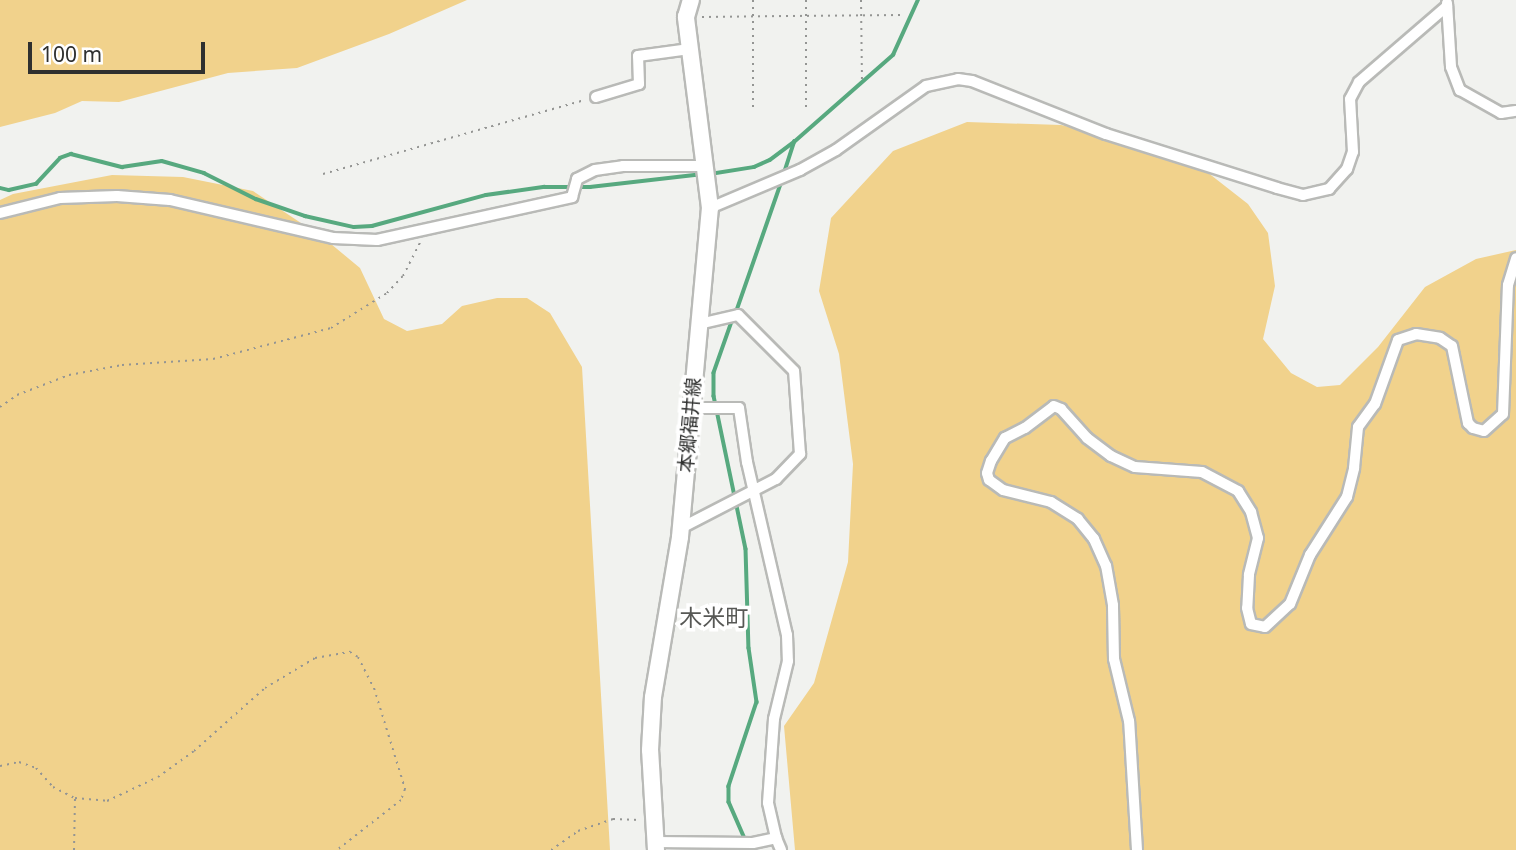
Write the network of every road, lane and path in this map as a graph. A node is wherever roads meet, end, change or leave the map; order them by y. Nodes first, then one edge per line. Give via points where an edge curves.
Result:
1 (691, 0) edge
2 (753, 0) edge
3 (806, 0) edge
4 (861, 0) edge
5 (1447, 3) edge
6 (861, 15) junction
7 (902, 15) dead end
8 (806, 16) junction
9 (687, 17) junction
10 (753, 18) junction
11 (690, 48) junction
12 (862, 83) dead end
13 (596, 97) joint
14 (753, 109) dead end
15 (806, 110) dead end
16 (1516, 111) edge
17 (705, 166) junction
18 (323, 174) dead end
19 (710, 208) junction
20 (0, 213) edge
21 (426, 230) junction
22 (1516, 258) edge
23 (699, 324) junction
24 (0, 407) edge
25 (691, 408) junction
26 (754, 492) junction
27 (681, 528) junction
28 (0, 766) edge
29 (75, 797) junction
30 (655, 821) junction
31 (776, 838) junction
32 (656, 846) edge
33 (74, 850) edge
34 (337, 850) edge
35 (551, 850) edge
36 (781, 850) edge
37 (1137, 850) edge

1 - 9 main road, 本郷福井線
2 - 10 path
3 - 8 path
4 - 6 path
5 - 16 street via 1451,67 1460,90 1501,113
5 - 19 street via 1359,82 1350,99 1353,152 1347,169 1329,189 1303,195 1277,188 1106,134 958,79 926,86 836,150
6 - 7 path
6 - 8 path
6 - 12 path
8 - 10 path
8 - 15 path
9 - 10 path
9 - 11 main road, 本郷福井線
10 - 14 path
11 - 13 street via 638,56 639,84
11 - 17 main road, 本郷福井線
13 - 18 path
17 - 19 main road, 本郷福井線
17 - 21 street via 596,170 577,179 573,195
19 - 23 main road, 本郷福井線
20 - 21 street via 60,198 117,197 170,200 356,241
21 - 24 path via 403,276 387,293 331,328 213,359 122,365 69,375 17,395
22 - 37 street via 1508,285 1503,414 1484,431 1473,428 1452,346 1440,338 1416,334 1398,340 1375,404 1358,427 1347,497 1310,555 1290,604 1265,627 1251,624 1247,608 1258,538 1251,512 1238,491 1202,472 1123,462 1087,438 1054,406 1005,438 990,461 989,480 1003,490 1051,502 1078,519 1094,538 1106,566 1113,605 1114,659 1129,721
23 - 25 main road, 本郷福井線
23 - 26 street via 738,316 794,371 800,454 776,479
25 - 26 street via 739,408
25 - 27 main road, 本郷福井線
26 - 27 street
26 - 31 street via 787,635 788,660 774,719 768,803
27 - 30 main road, 本郷福井線 via 653,697 650,750
28 - 29 path via 19,762 36,768 53,787
29 - 33 path
29 - 34 path via 107,801 128,794 194,751 265,688 315,658 350,652 358,657 374,688 405,789 401,800
30 - 32 main road, 本郷福井線
30 - 35 path via 613,819 578,831
31 - 32 street
31 - 36 street

